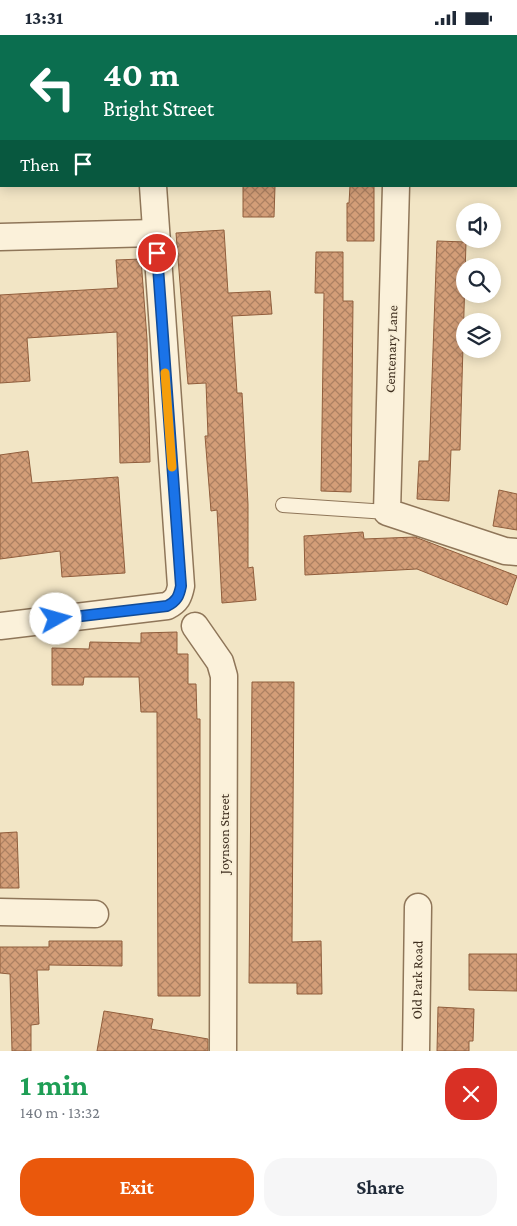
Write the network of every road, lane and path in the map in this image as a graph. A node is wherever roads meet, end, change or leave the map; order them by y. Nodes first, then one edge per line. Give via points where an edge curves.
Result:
1 (153, 187) edge
2 (396, 187) edge
3 (156, 233) junction
4 (0, 237) edge
5 (283, 505) dead end
6 (387, 512) junction
7 (517, 552) edge
8 (0, 626) edge
9 (195, 626) dead end
10 (418, 907) dead end
11 (0, 913) edge
12 (95, 914) dead end
13 (223, 1051) edge
14 (416, 1051) edge

1 - 3 street
2 - 6 street, Centenary Lane
3 - 4 street
3 - 8 street via 181,586 176,602 167,606
5 - 6 lane
6 - 7 street via 505,551
9 - 13 street, Joynson Street via 209,643 224,676
10 - 14 street, Old Park Road
11 - 12 street

